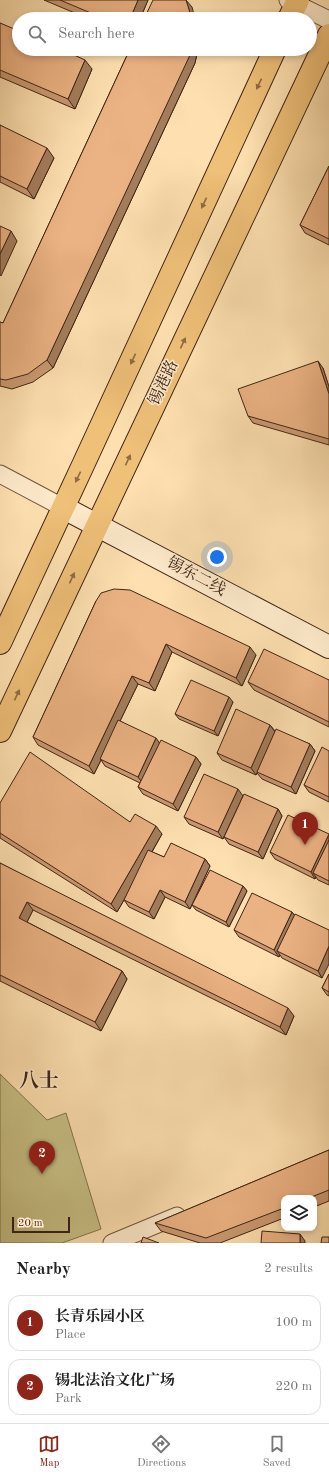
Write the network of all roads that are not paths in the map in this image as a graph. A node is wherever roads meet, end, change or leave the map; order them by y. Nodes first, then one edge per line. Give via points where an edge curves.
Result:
1 (293, 6) edge
2 (308, 12) edge
3 (317, 15) edge
4 (329, 20) edge
5 (329, 35) edge
6 (272, 56) edge
7 (0, 474) edge
8 (64, 508) junction
9 (97, 525) junction
10 (0, 642) edge
11 (329, 647) edge
12 (0, 731) edge
13 (192, 1210) edge
14 (112, 1243) edge

1 - 2 street
3 - 4 street
9 -> 5 main road, 锡港路
6 -> 8 main road
7 - 8 street
8 - 9 main road, 锡东二线
8 - 10 main road
9 - 11 main road, 锡东二线
12 -> 9 main road, 锡港路
13 - 14 street

